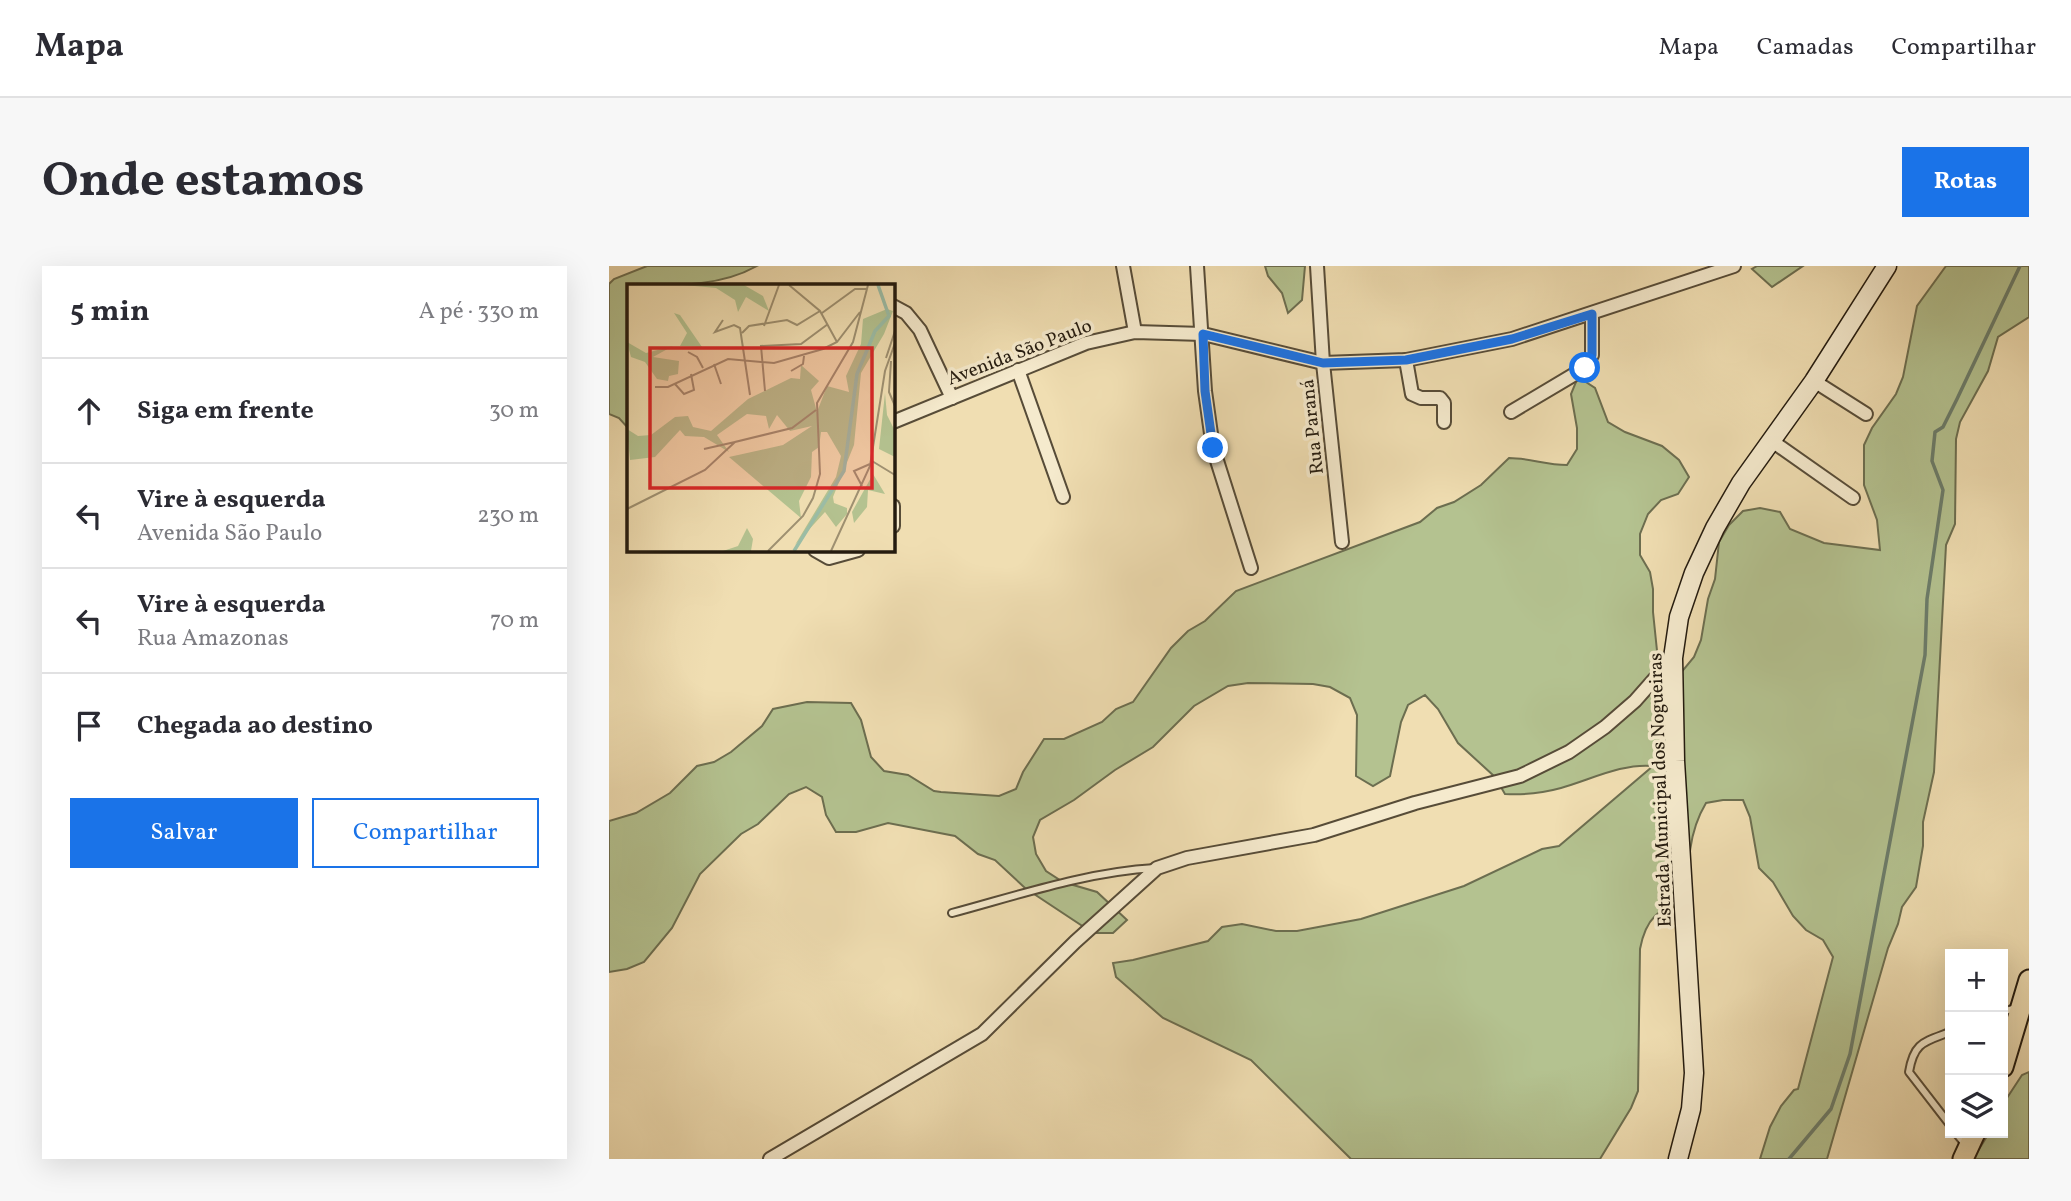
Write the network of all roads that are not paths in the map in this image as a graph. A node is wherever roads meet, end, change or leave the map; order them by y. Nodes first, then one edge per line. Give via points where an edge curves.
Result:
1 (1123, 266) edge
2 (1197, 266) edge
3 (1317, 266) edge
4 (1734, 266) edge
5 (1887, 266) edge
6 (894, 307) edge
7 (1592, 314) junction
8 (1135, 332) junction
9 (1203, 334) junction
10 (1406, 360) junction
11 (1323, 363) junction
12 (1017, 370) junction
13 (1814, 381) junction
14 (951, 397) junction
15 (1511, 412) dead end
16 (1866, 414) dead end
17 (894, 422) edge
18 (1444, 422) dead end
19 (1772, 441) junction
20 (1063, 497) dead end
21 (1853, 498) dead end
22 (1342, 542) dead end
23 (817, 551) edge
24 (854, 551) edge
25 (1251, 568) dead end
26 (1673, 658) junction
27 (1157, 868) junction
28 (952, 913) dead end
29 (2027, 990) edge
30 (2008, 1007) edge
31 (1945, 1034) edge
32 (2008, 1051) edge
33 (1945, 1119) edge
34 (770, 1159) edge
35 (1678, 1159) edge

1 - 8 street
2 - 9 street
3 - 11 street, Rua Paraná
4 - 7 street, Avenida São Paulo
5 - 13 street, Estrada Municipal dos Nogueiras
6 - 14 street via 920,330
7 - 10 street, Avenida São Paulo via 1512,339
7 - 15 street via 1592,355 1585,368
8 - 9 street, Avenida São Paulo
8 - 12 street, Avenida São Paulo via 1086,343
9 - 11 street, Avenida São Paulo
9 - 25 street via 1213,448
10 - 11 street, Avenida São Paulo
10 - 18 street via 1412,394 1440,398
11 - 22 street, Rua Paraná
12 - 14 street, Avenida São Paulo
12 - 20 street
13 - 16 street
13 - 19 street, Estrada Municipal dos Nogueiras
14 - 17 street, Avenida São Paulo
19 - 21 street
19 - 26 street, Estrada Municipal dos Nogueiras via 1714,528 1679,617
23 - 24 street via 829,558
26 - 27 street via 1605,727 1569,752 1520,776 1314,835
26 - 35 street, Estrada Municipal dos Nogueiras via 1694,1073 1691,1109
27 - 28 lane via 1084,878
27 - 34 street via 982,1034
29 - 30 lane
29 - 32 main road
31 - 33 lane via 1912,1054 1909,1072

